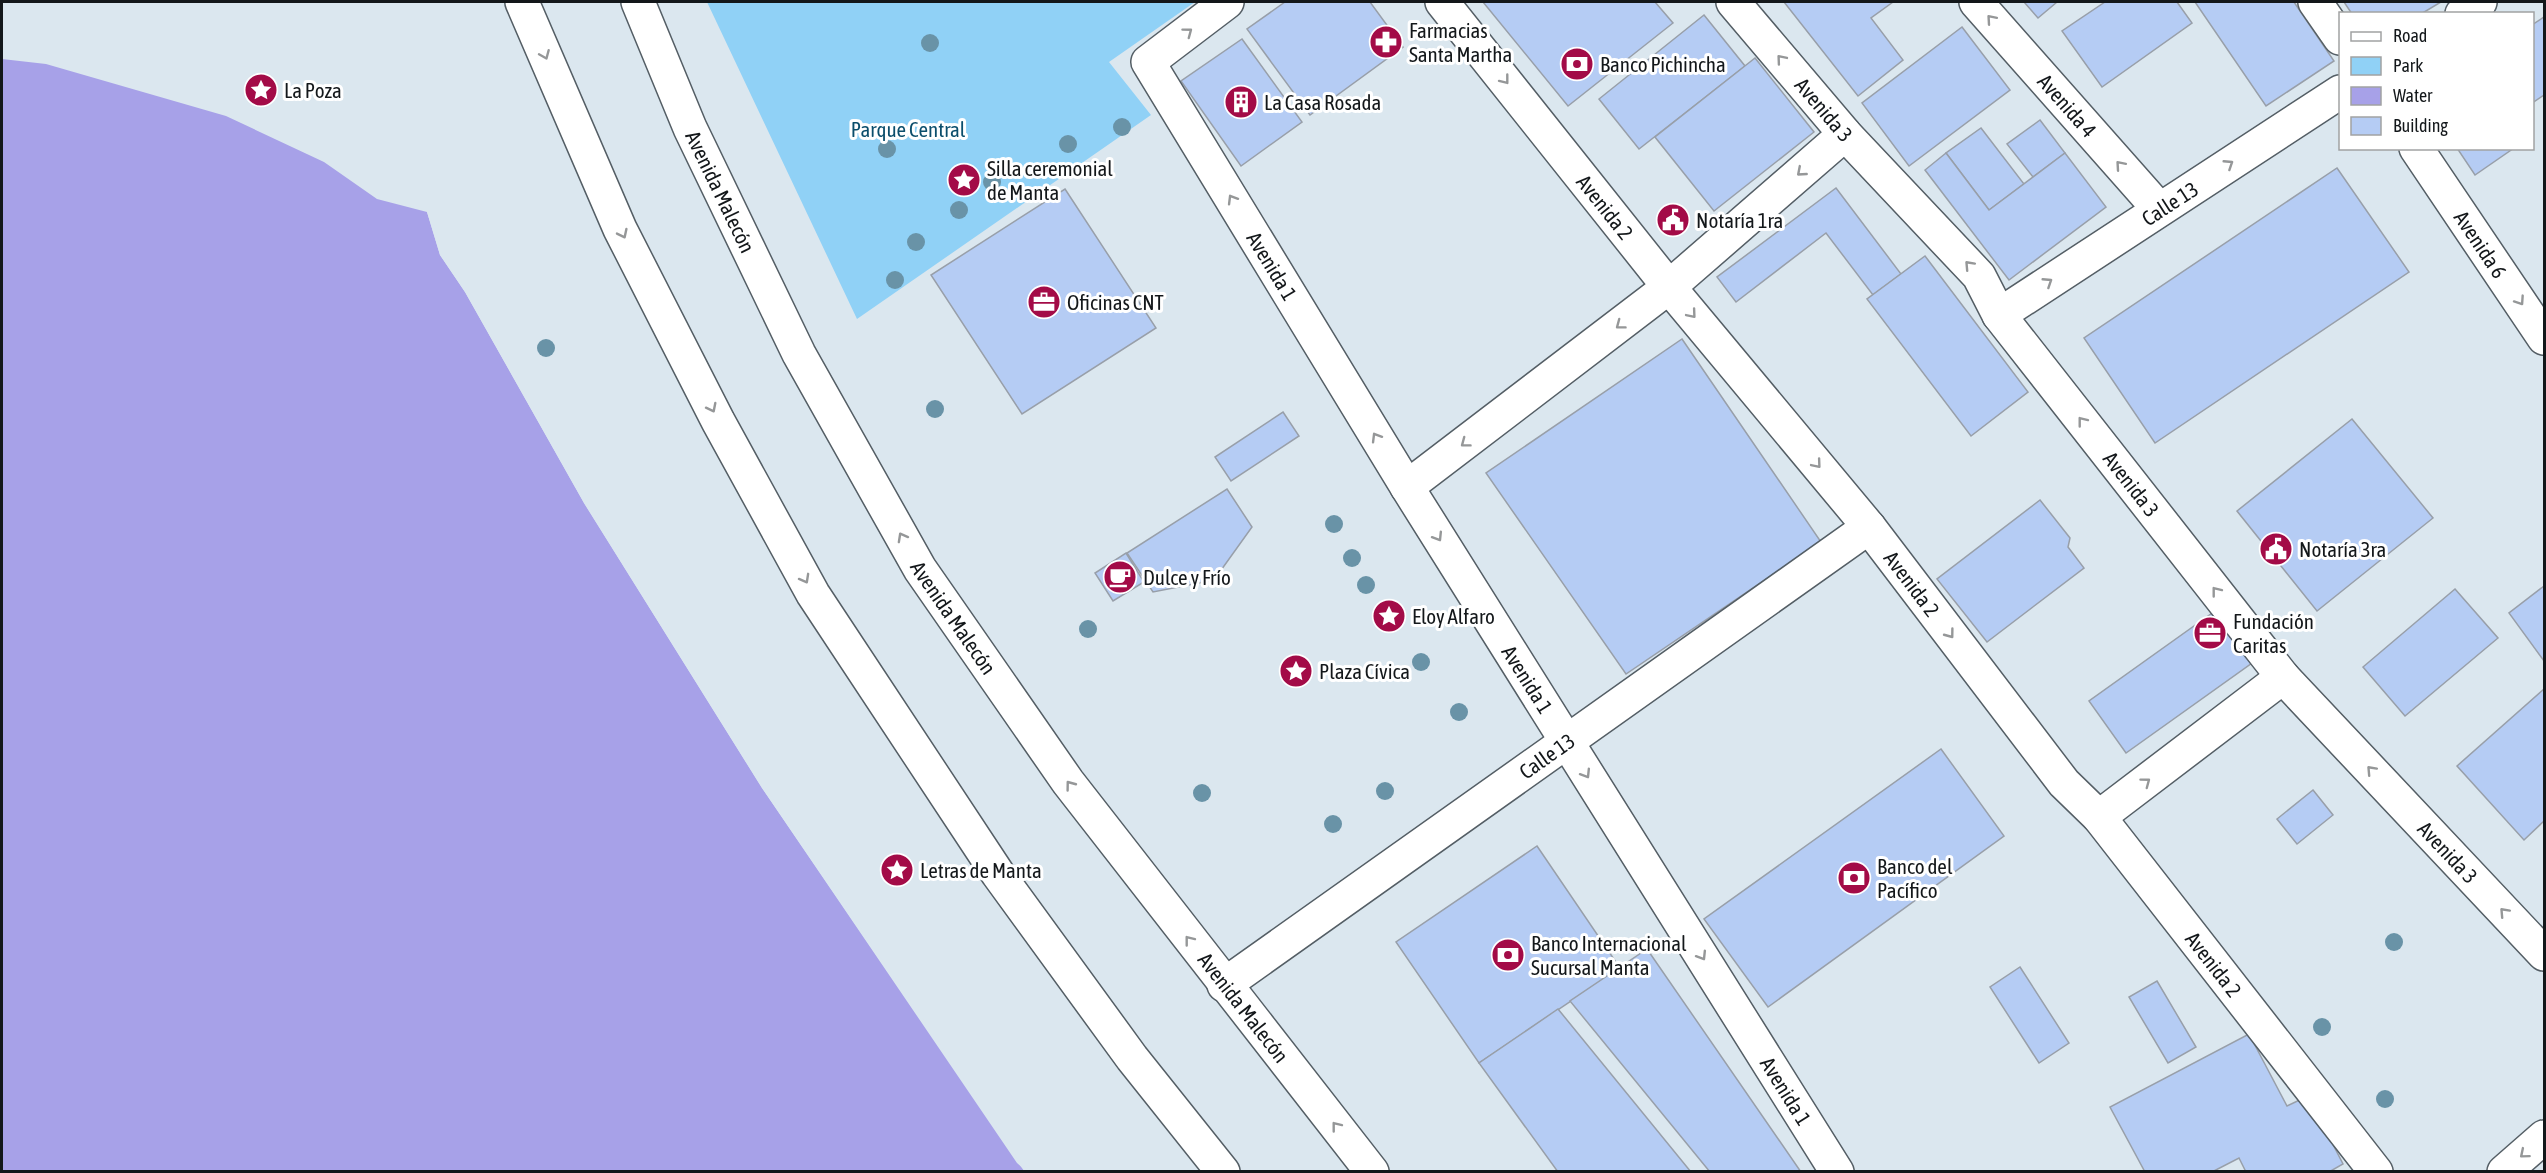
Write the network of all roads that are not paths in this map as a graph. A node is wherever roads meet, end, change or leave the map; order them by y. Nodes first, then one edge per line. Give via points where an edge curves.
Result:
1 (522, 2) edge
2 (638, 2) edge
3 (1227, 2) edge
4 (1442, 2) edge
5 (1733, 2) edge
6 (1976, 2) edge
7 (2315, 2) edge
8 (2480, 2) edge
9 (2465, 12) edge
10 (2339, 37) edge
11 (2339, 93) edge
12 (1845, 134) junction
13 (2417, 150) edge
14 (2159, 209) junction
15 (1669, 287) junction
16 (1999, 315) junction
17 (2544, 338) edge
18 (1407, 488) junction
19 (1869, 527) junction
20 (2283, 677) junction
21 (1565, 742) junction
22 (2099, 817) junction
23 (2544, 954) edge
24 (1224, 985) junction
25 (2544, 1137) edge
26 (1223, 1172) edge
27 (1372, 1172) edge
28 (1837, 1172) edge
29 (2376, 1172) edge
30 (2504, 1172) edge

1 -> 26 street via 620,229 718,421 813,594 998,874 1132,1058
24 -> 2 street, Avenida Malecón via 1068,782 920,569 799,354 690,128
18 -> 3 street, Avenida 1 via 1148,62
4 -> 15 street, Avenida 2
12 -> 5 street, Avenida 3
14 -> 6 street, Avenida 4
7 - 10 street
8 - 9 street
14 -> 11 street, Calle 13
12 -> 15 street
16 -> 12 street, Avenida 3 via 1979,276
13 -> 17 street, Avenida 6
16 -> 14 street, Calle 13
15 -> 18 street
15 -> 19 street, Avenida 2
20 -> 16 street, Avenida 3
18 -> 21 street, Avenida 1
19 - 21 street, Calle 13
19 -> 22 street, Avenida 2 via 2064,783
22 -> 20 street
23 -> 20 street, Avenida 3
21 - 24 street, Calle 13
21 -> 28 street, Avenida 1
22 - 29 street, Avenida 2
27 -> 24 street, Avenida Malecón
25 -> 30 street

